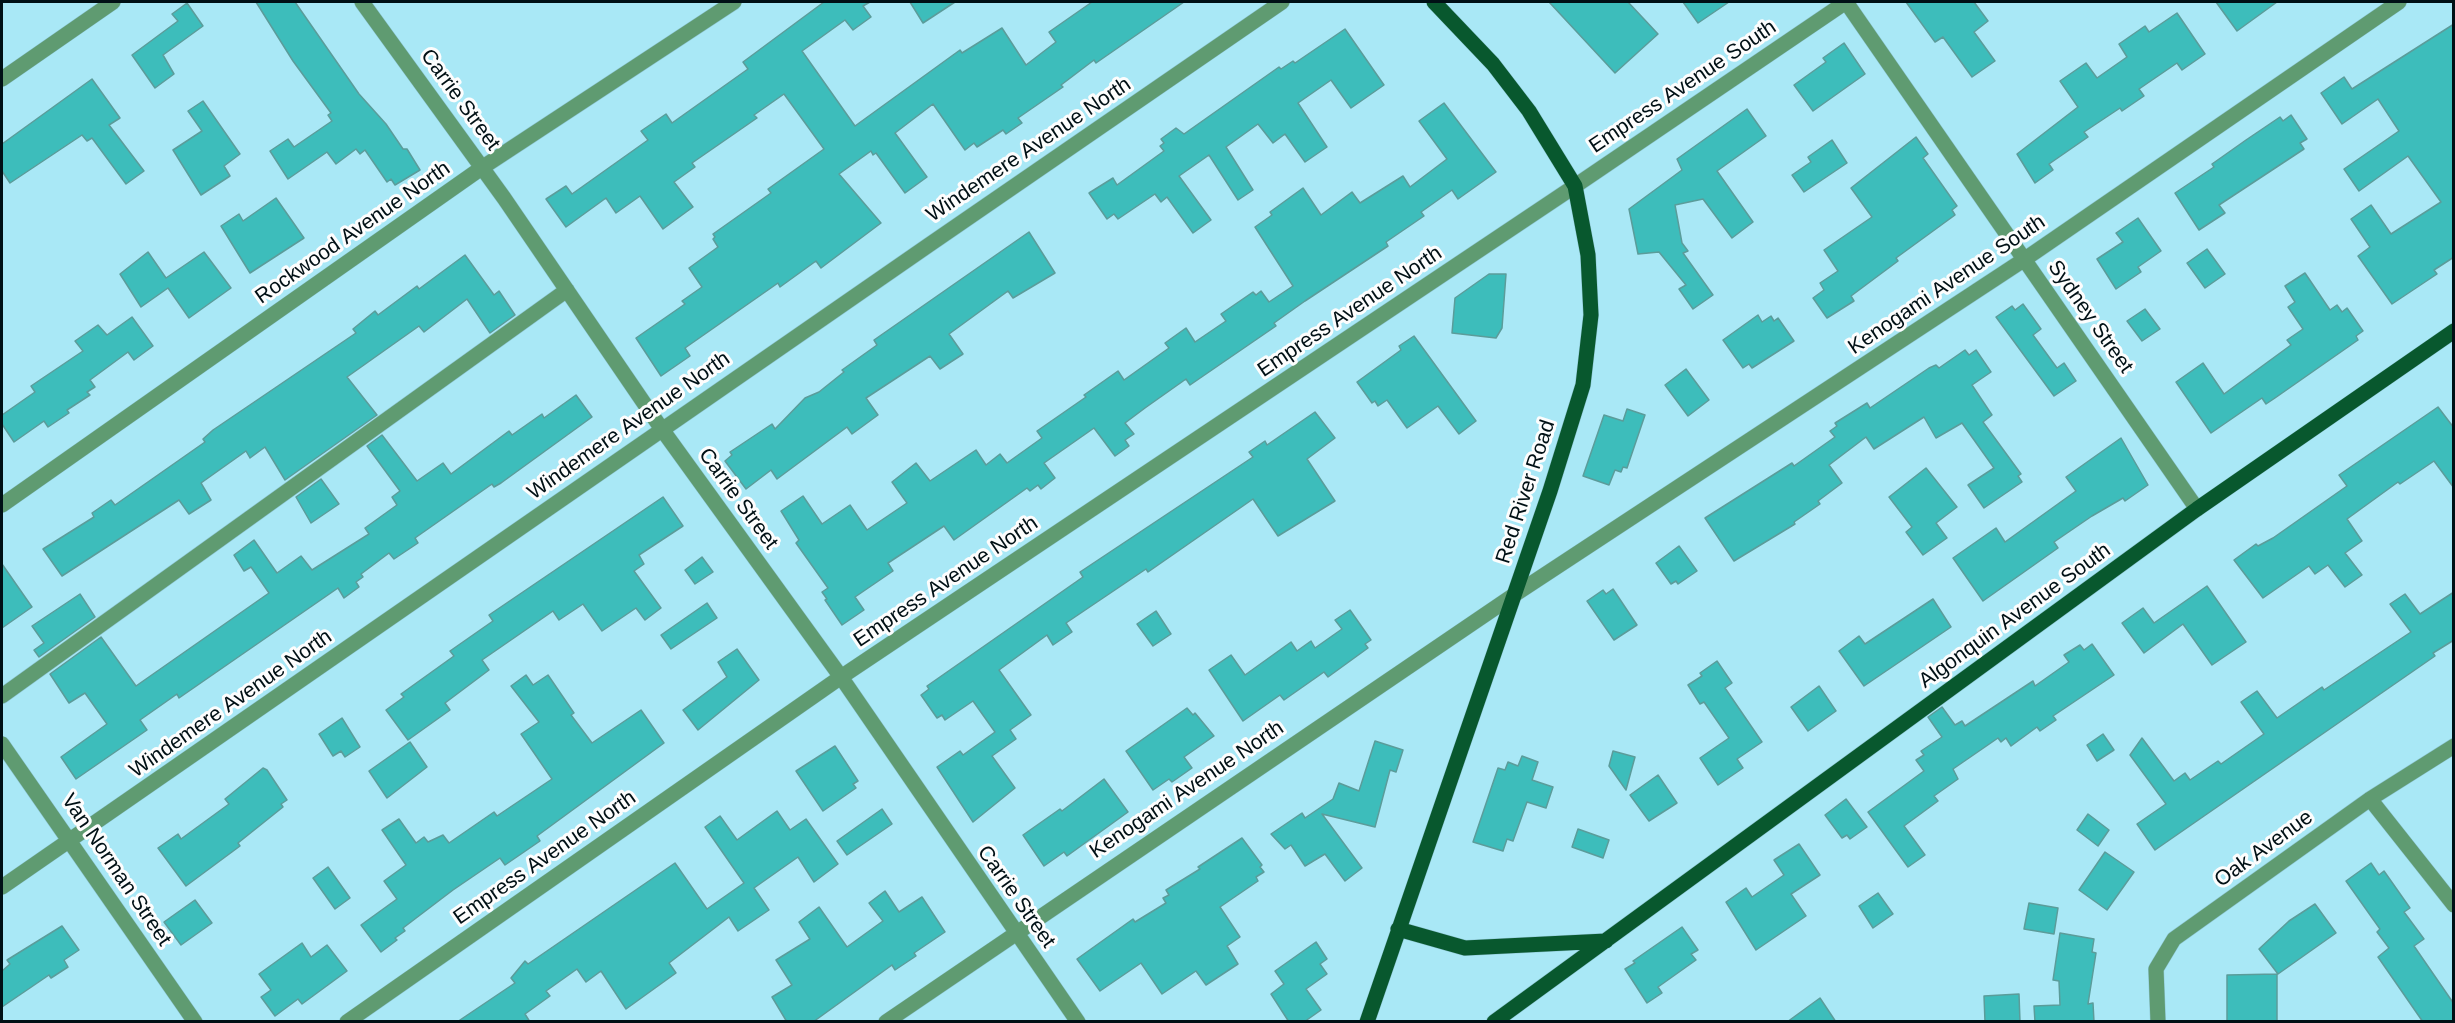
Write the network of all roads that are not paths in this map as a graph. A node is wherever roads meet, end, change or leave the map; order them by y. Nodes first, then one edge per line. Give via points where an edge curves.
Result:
1 (112, 2) edge
2 (362, 2) edge
3 (734, 2) edge
4 (1282, 2) edge
5 (1434, 2) edge
6 (1846, 2) edge
7 (2399, 2) edge
8 (2, 79) edge
9 (483, 167) junction
10 (1575, 186) junction
11 (2025, 259) junction
12 (567, 290) junction
13 (2454, 331) edge
14 (661, 428) junction
15 (2, 505) edge
16 (2197, 509) junction
17 (1514, 595) junction
18 (841, 677) junction
19 (2, 696) edge
20 (2, 744) edge
21 (2454, 746) edge
22 (2370, 799) junction
23 (69, 842) junction
24 (2, 886) edge
25 (2454, 905) edge
26 (1398, 929) junction
27 (1014, 932) junction
28 (1606, 941) junction
29 (195, 1022) edge
30 (347, 1022) edge
31 (886, 1022) edge
32 (1078, 1022) edge
33 (1367, 1022) edge
34 (1494, 1022) edge
35 (2158, 1022) edge

1 - 8 street
2 - 9 street, Carrie Street
3 - 9 street, Rockwood Avenue North
4 - 14 street, Windemere Avenue North
5 - 10 main road, Red River Road via 1500,73 1529,111
6 - 10 street, Empress Avenue South
6 - 11 street, Sydney Street
7 - 11 street, Kenogami Avenue South
9 - 12 street, Carrie Street
9 - 15 street, Rockwood Avenue North
10 - 17 main road, Red River Road via 1588,255 1591,315 1583,385
10 - 18 street, Empress Avenue North
11 - 16 street, Sydney Street
11 - 17 street, Kenogami Avenue South
12 - 14 street, Carrie Street
12 - 19 street
13 - 16 main road, Algonquin Avenue South
14 - 18 street, Carrie Street
14 - 23 street, Windemere Avenue North
16 - 28 main road, Algonquin Avenue South
17 - 26 main road, Red River Road
17 - 27 street, Kenogami Avenue North
18 - 27 street, Carrie Street
18 - 30 street, Empress Avenue North
20 - 23 street, Van Norman Street
21 - 22 street, Oak Avenue
22 - 25 street
22 - 35 street, Oak Avenue via 2174,939 2156,969
23 - 24 street, Windemere Avenue North
23 - 29 street, Van Norman Street
26 - 28 main road via 1466,948
26 - 33 main road, Red River Road
27 - 31 street, Kenogami Avenue North
27 - 32 street, Carrie Street
28 - 34 main road, Algonquin Avenue South

